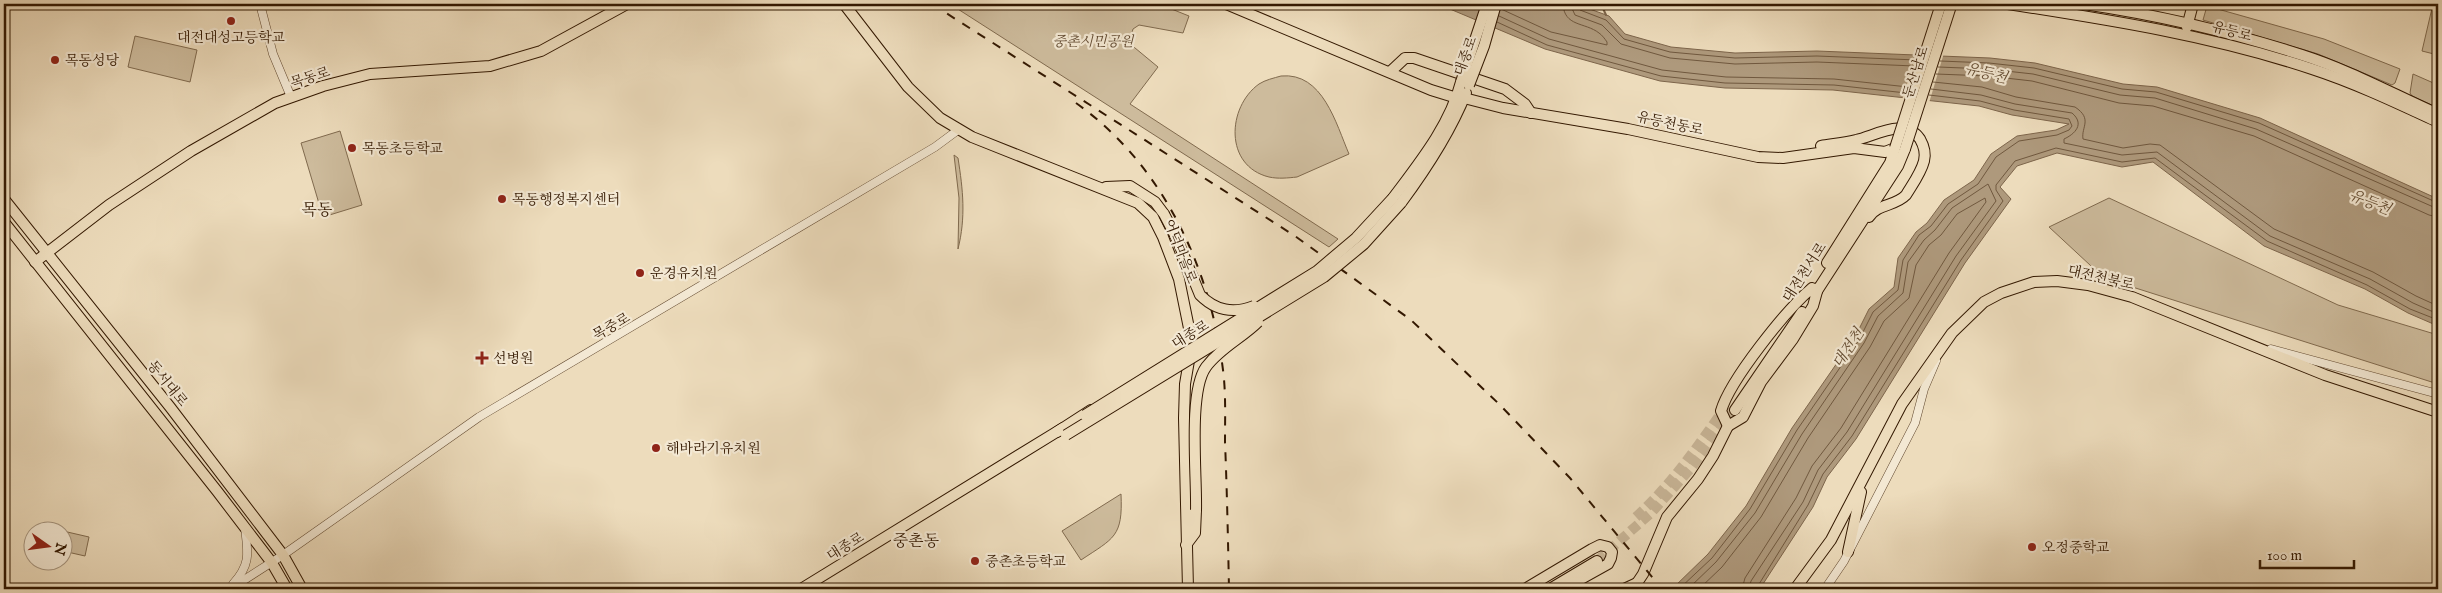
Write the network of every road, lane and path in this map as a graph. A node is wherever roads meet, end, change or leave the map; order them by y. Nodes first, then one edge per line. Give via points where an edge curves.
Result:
1 (260, 4) edge
2 (627, 4) edge
3 (844, 4) edge
4 (1226, 4) edge
5 (1487, 4) edge
6 (1496, 4) edge
7 (1946, 4) edge
8 (2008, 4) edge
9 (2084, 4) edge
10 (2186, 4) edge
11 (2193, 4) edge
12 (2183, 27) junction
13 (1390, 72) junction
14 (1465, 83) junction
15 (291, 97) junction
16 (1461, 98) junction
17 (1531, 113) junction
18 (2438, 114) edge
19 (2438, 122) edge
20 (958, 130) junction
21 (1900, 149) junction
22 (1870, 150) junction
23 (1790, 157) junction
24 (1882, 174) junction
25 (1102, 187) junction
26 (4, 199) edge
27 (4, 222) edge
28 (1845, 247) junction
29 (46, 253) junction
30 (35, 262) junction
31 (1815, 288) junction
32 (1269, 306) junction
33 (1192, 343) junction
34 (1944, 343) junction
35 (2248, 343) junction
36 (2281, 359) junction
37 (1189, 366) junction
38 (2334, 366) junction
39 (2438, 394) edge
40 (1731, 408) tunnel mouth
41 (2438, 412) edge
42 (1728, 426) junction
43 (1061, 434) junction
44 (1865, 477) junction
45 (245, 528) junction
46 (1186, 545) junction
47 (1848, 552) junction
48 (284, 555) junction
49 (272, 563) junction
50 (1591, 574) junction
51 (1638, 586) edge
52 (229, 589) edge
53 (288, 589) edge
54 (302, 589) edge
55 (801, 589) edge
56 (812, 589) edge
57 (1188, 589) edge
58 (1525, 589) edge
59 (1533, 589) edge
60 (1550, 589) edge
61 (1563, 589) edge
62 (1580, 589) edge
63 (1624, 589) edge
64 (1795, 589) edge
65 (1825, 589) edge

1 - 15 street via 273,54
2 - 15 main road, 목동로 via 541,51 490,66 370,74
3 - 20 main road, 어덕마을로 via 908,86 940,118
4 - 13 main road, 유등천동로
5 - 14 main road, 대종로, bridge
6 - 14 main road, 대종로, bridge via 1484,46
7 - 21 main road, 둔산남로, bridge
8 - 12 main road, 유등로
9 - 12 main road, 유등로
10 - 12 main road
11 - 12 main road
12 - 18 main road, 유등로 via 2303,55
12 - 19 main road, 유등로 via 2315,70
13 - 16 main road, 유등천동로 via 1431,90
13 - 17 main road via 1405,58 1414,58 1506,89
14 - 16 main road, 대종로
15 - 29 main road, 목동로 via 191,151 109,205
16 - 17 main road, 유등천동로
16 - 32 main road, 대종로, bridge via 1451,128 1429,166 1356,238
17 - 23 main road, 유등천동로 via 1628,128 1758,157
20 - 25 main road, 어덕마을로
20 - 48 street, 목중로 via 927,152 479,417
21 - 22 main road, 유등천동로
21 - 24 main road, 대전천서로
21 - 28 main road via 1898,166
22 - 23 main road, 유등천동로 via 1854,148
22 - 24 main road via 1883,160
23 - 28 main road via 1802,149 1857,140 1891,130 1908,130 1919,137 1924,146 1923,164 1906,195 1873,211 1857,236
24 - 31 main road, 대전천서로
25 - 32 main road, bridge via 1130,186 1155,202 1177,238 1194,284 1207,302 1231,311
25 - 33 main road, 어덕마을로 via 1138,203 1153,217 1179,279
26 - 29 main road, 동서대로
27 - 30 main road
28 - 31 main road
29 - 30 main road, 목동로
29 - 48 main road, 동서대로
30 - 45 main road
31 - 40 main road, 대전천서로
31 - 42 main road via 1813,306 1793,339 1761,382 1743,417
31 - 42 main road via 1800,298 1735,382 1721,410
32 - 43 main road, 대종로, bridge
32 - 46 main road, bridge via 1243,336 1222,350 1207,366 1197,387 1195,533
33 - 37 main road, 어덕마을로
33 - 43 main road
34 - 35 main road, 대전천북로 via 1984,302 2016,287 2048,280 2088,284 2124,294
34 - 44 main road via 1902,404
34 - 47 street, 대전천북로 via 1924,389 1916,423
35 - 36 main road, 대전천북로
35 - 38 street
36 - 38 street
36 - 41 main road, 대전천북로
37 - 43 main road via 1064,440
37 - 46 main road, 어덕마을로 via 1184,418
38 - 39 street
42 - 51 main road via 1698,479 1667,517
43 - 55 main road, 대종로
43 - 56 main road, 대종로
44 - 47 main road
44 - 64 main road via 1831,540
45 - 49 main road
45 - 52 street via 248,557 245,570
46 - 57 main road, 어덕마을로
47 - 65 street, 대전천북로
48 - 49 street, 목중로
48 - 54 main road, 동서대로
49 - 52 street, 목중로
49 - 53 main road
50 - 58 main road via 1612,558 1608,547 1592,549
50 - 61 main road
50 - 62 main road
51 - 63 main road
59 - 60 main road via 1596,557

